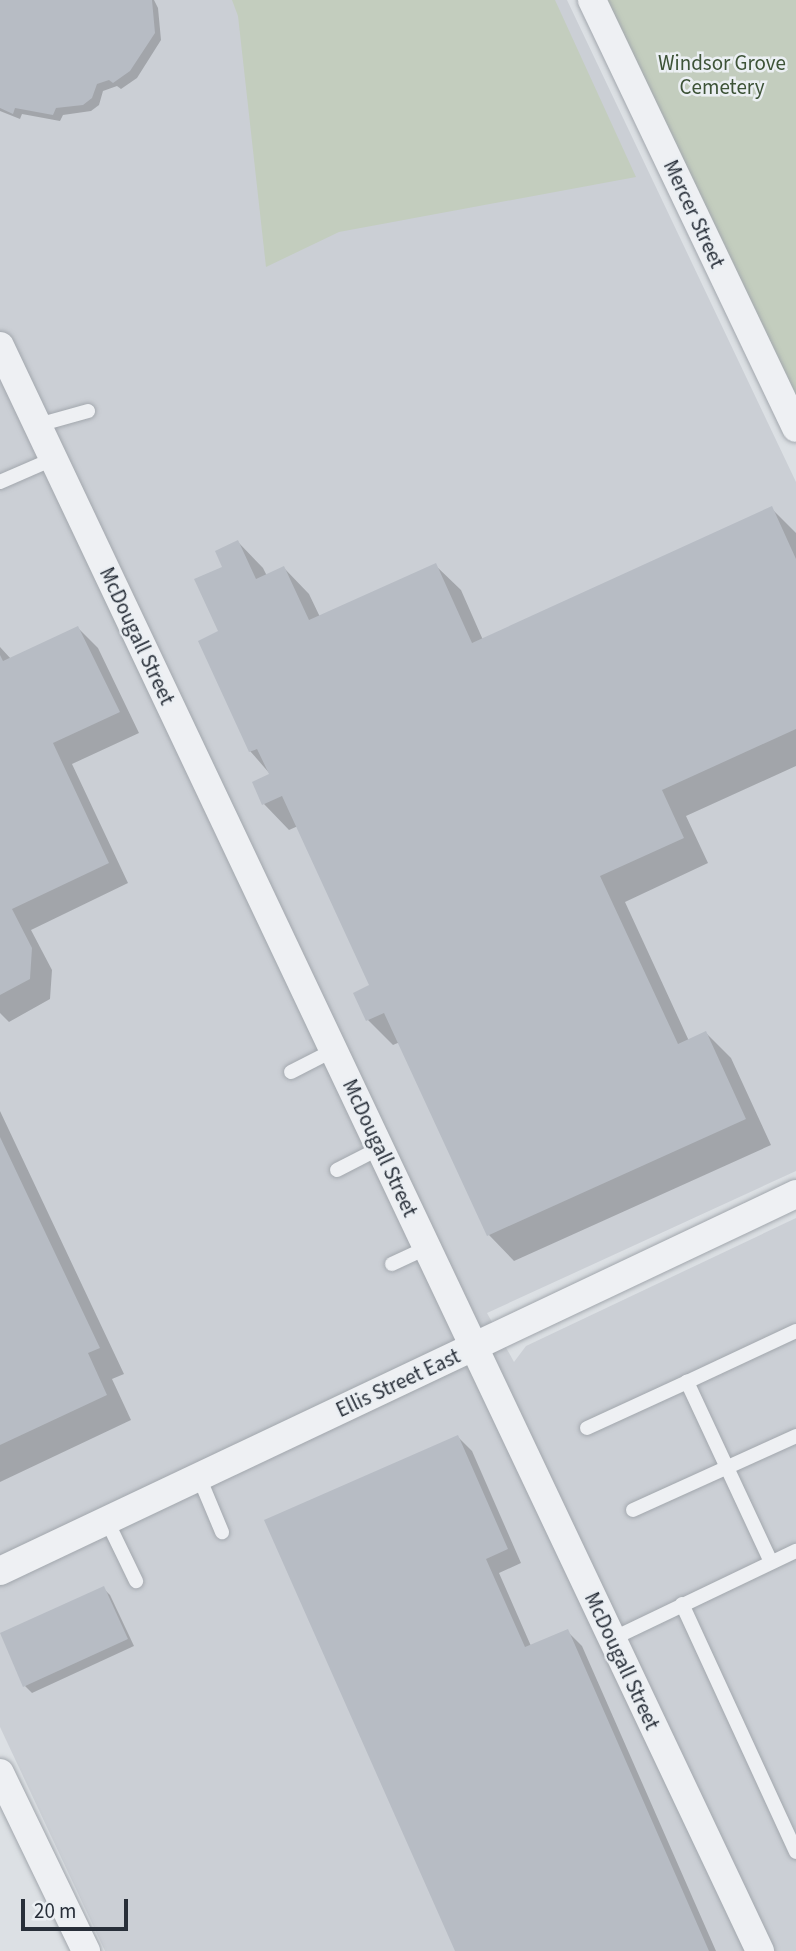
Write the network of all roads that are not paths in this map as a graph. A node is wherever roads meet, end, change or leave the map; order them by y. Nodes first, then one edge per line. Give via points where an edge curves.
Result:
1 (592, 0) edge
2 (0, 346) edge
3 (88, 411) dead end
4 (38, 425) junction
5 (796, 428) edge
6 (53, 459) junction
7 (0, 482) edge
8 (334, 1050) junction
9 (290, 1072) dead end
10 (380, 1149) junction
11 (337, 1170) dead end
12 (796, 1194) edge
13 (427, 1248) junction
14 (392, 1264) dead end
15 (796, 1331) edge
16 (474, 1347) junction
17 (687, 1382) junction
18 (587, 1428) dead end
19 (796, 1436) edge
20 (727, 1467) junction
21 (199, 1477) junction
22 (633, 1510) dead end
23 (107, 1521) junction
24 (222, 1532) dead end
25 (796, 1551) edge
26 (771, 1562) junction
27 (0, 1571) edge
28 (136, 1581) dead end
29 (682, 1604) junction
30 (612, 1639) junction
31 (0, 1773) edge
32 (796, 1852) edge
33 (86, 1951) edge
34 (760, 1951) edge

1 - 5 street, Mercer Street
2 - 4 street, McDougall Street
3 - 4 lane
4 - 6 street, McDougall Street
6 - 7 lane
6 - 8 street, McDougall Street
8 - 9 lane
8 - 10 street, McDougall Street
10 - 11 lane
10 - 13 street, McDougall Street
12 - 16 street, Ellis Street East
13 - 14 lane
13 - 16 street, McDougall Street
15 - 17 lane
16 - 21 street, Ellis Street East
16 - 30 street, McDougall Street
17 - 18 lane
17 - 20 lane
19 - 20 lane
20 - 22 lane
20 - 26 lane
21 - 23 street, Ellis Street East
21 - 24 lane
23 - 27 street, Ellis Street East
23 - 28 lane
25 - 26 lane
26 - 29 lane
29 - 30 lane
29 - 32 lane
30 - 34 street, McDougall Street
31 - 33 street

